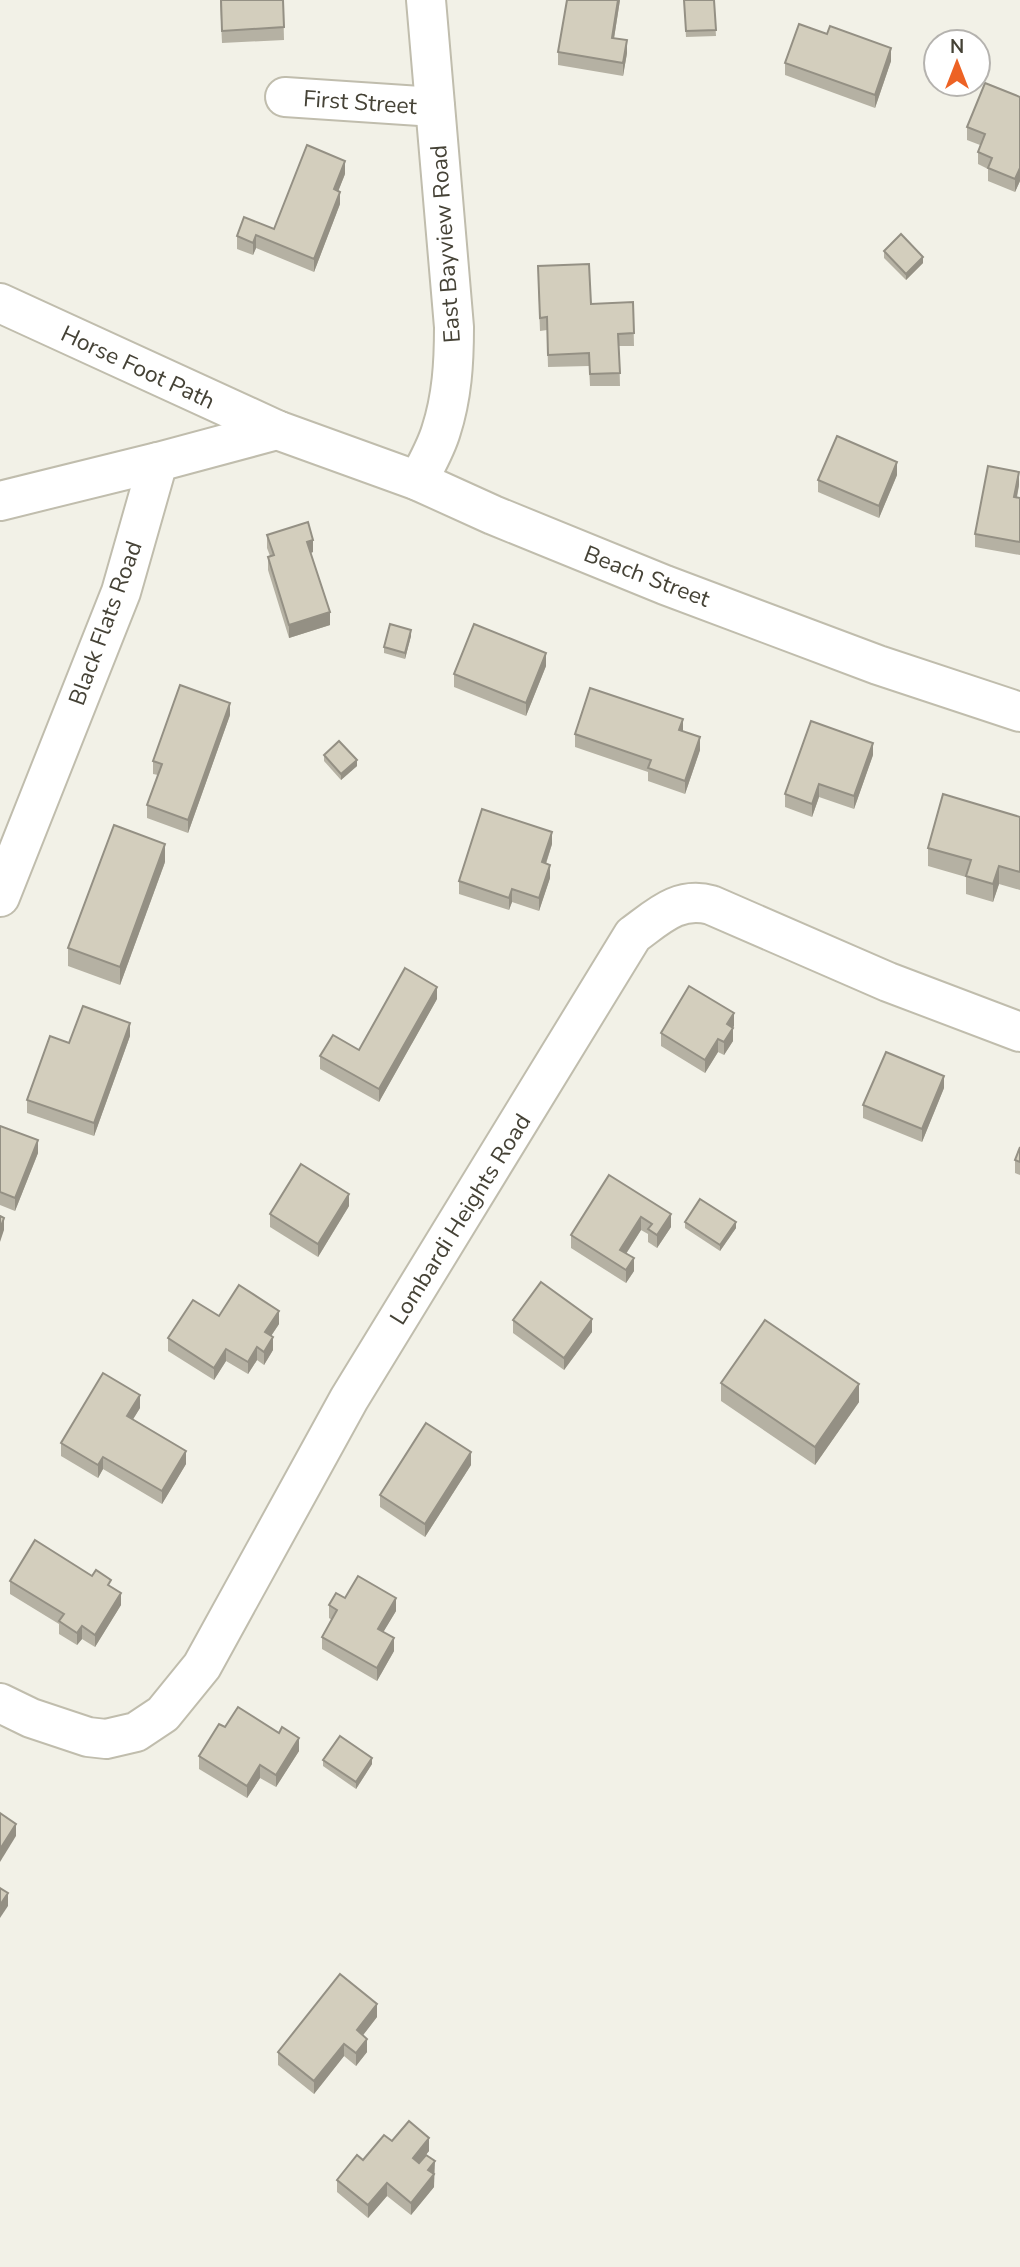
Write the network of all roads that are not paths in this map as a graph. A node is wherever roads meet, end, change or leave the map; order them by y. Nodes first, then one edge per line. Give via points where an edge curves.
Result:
1 (426, 0) edge
2 (285, 97) dead end
3 (435, 107) junction
4 (0, 303) edge
5 (277, 430) junction
6 (158, 462) junction
7 (418, 481) junction
8 (0, 501) edge
9 (1020, 712) edge
10 (0, 897) edge
11 (1020, 1032) edge
12 (0, 1703) edge

1 - 3 street, East Bayview Road
2 - 3 street, First Street
3 - 7 street, East Bayview Road via 454,362 440,434
4 - 5 street, Horse Foot Path
5 - 6 street
5 - 7 street, Beach Street
6 - 8 street
6 - 10 street, Black Flats Road via 121,592
7 - 9 street, Beach Street via 665,585 878,665
11 - 12 street, Lombardi Heights Road via 888,982 712,905 684,903 656,918 633,935 349,1399 202,1666 163,1714 136,1732 106,1739 31,1718

